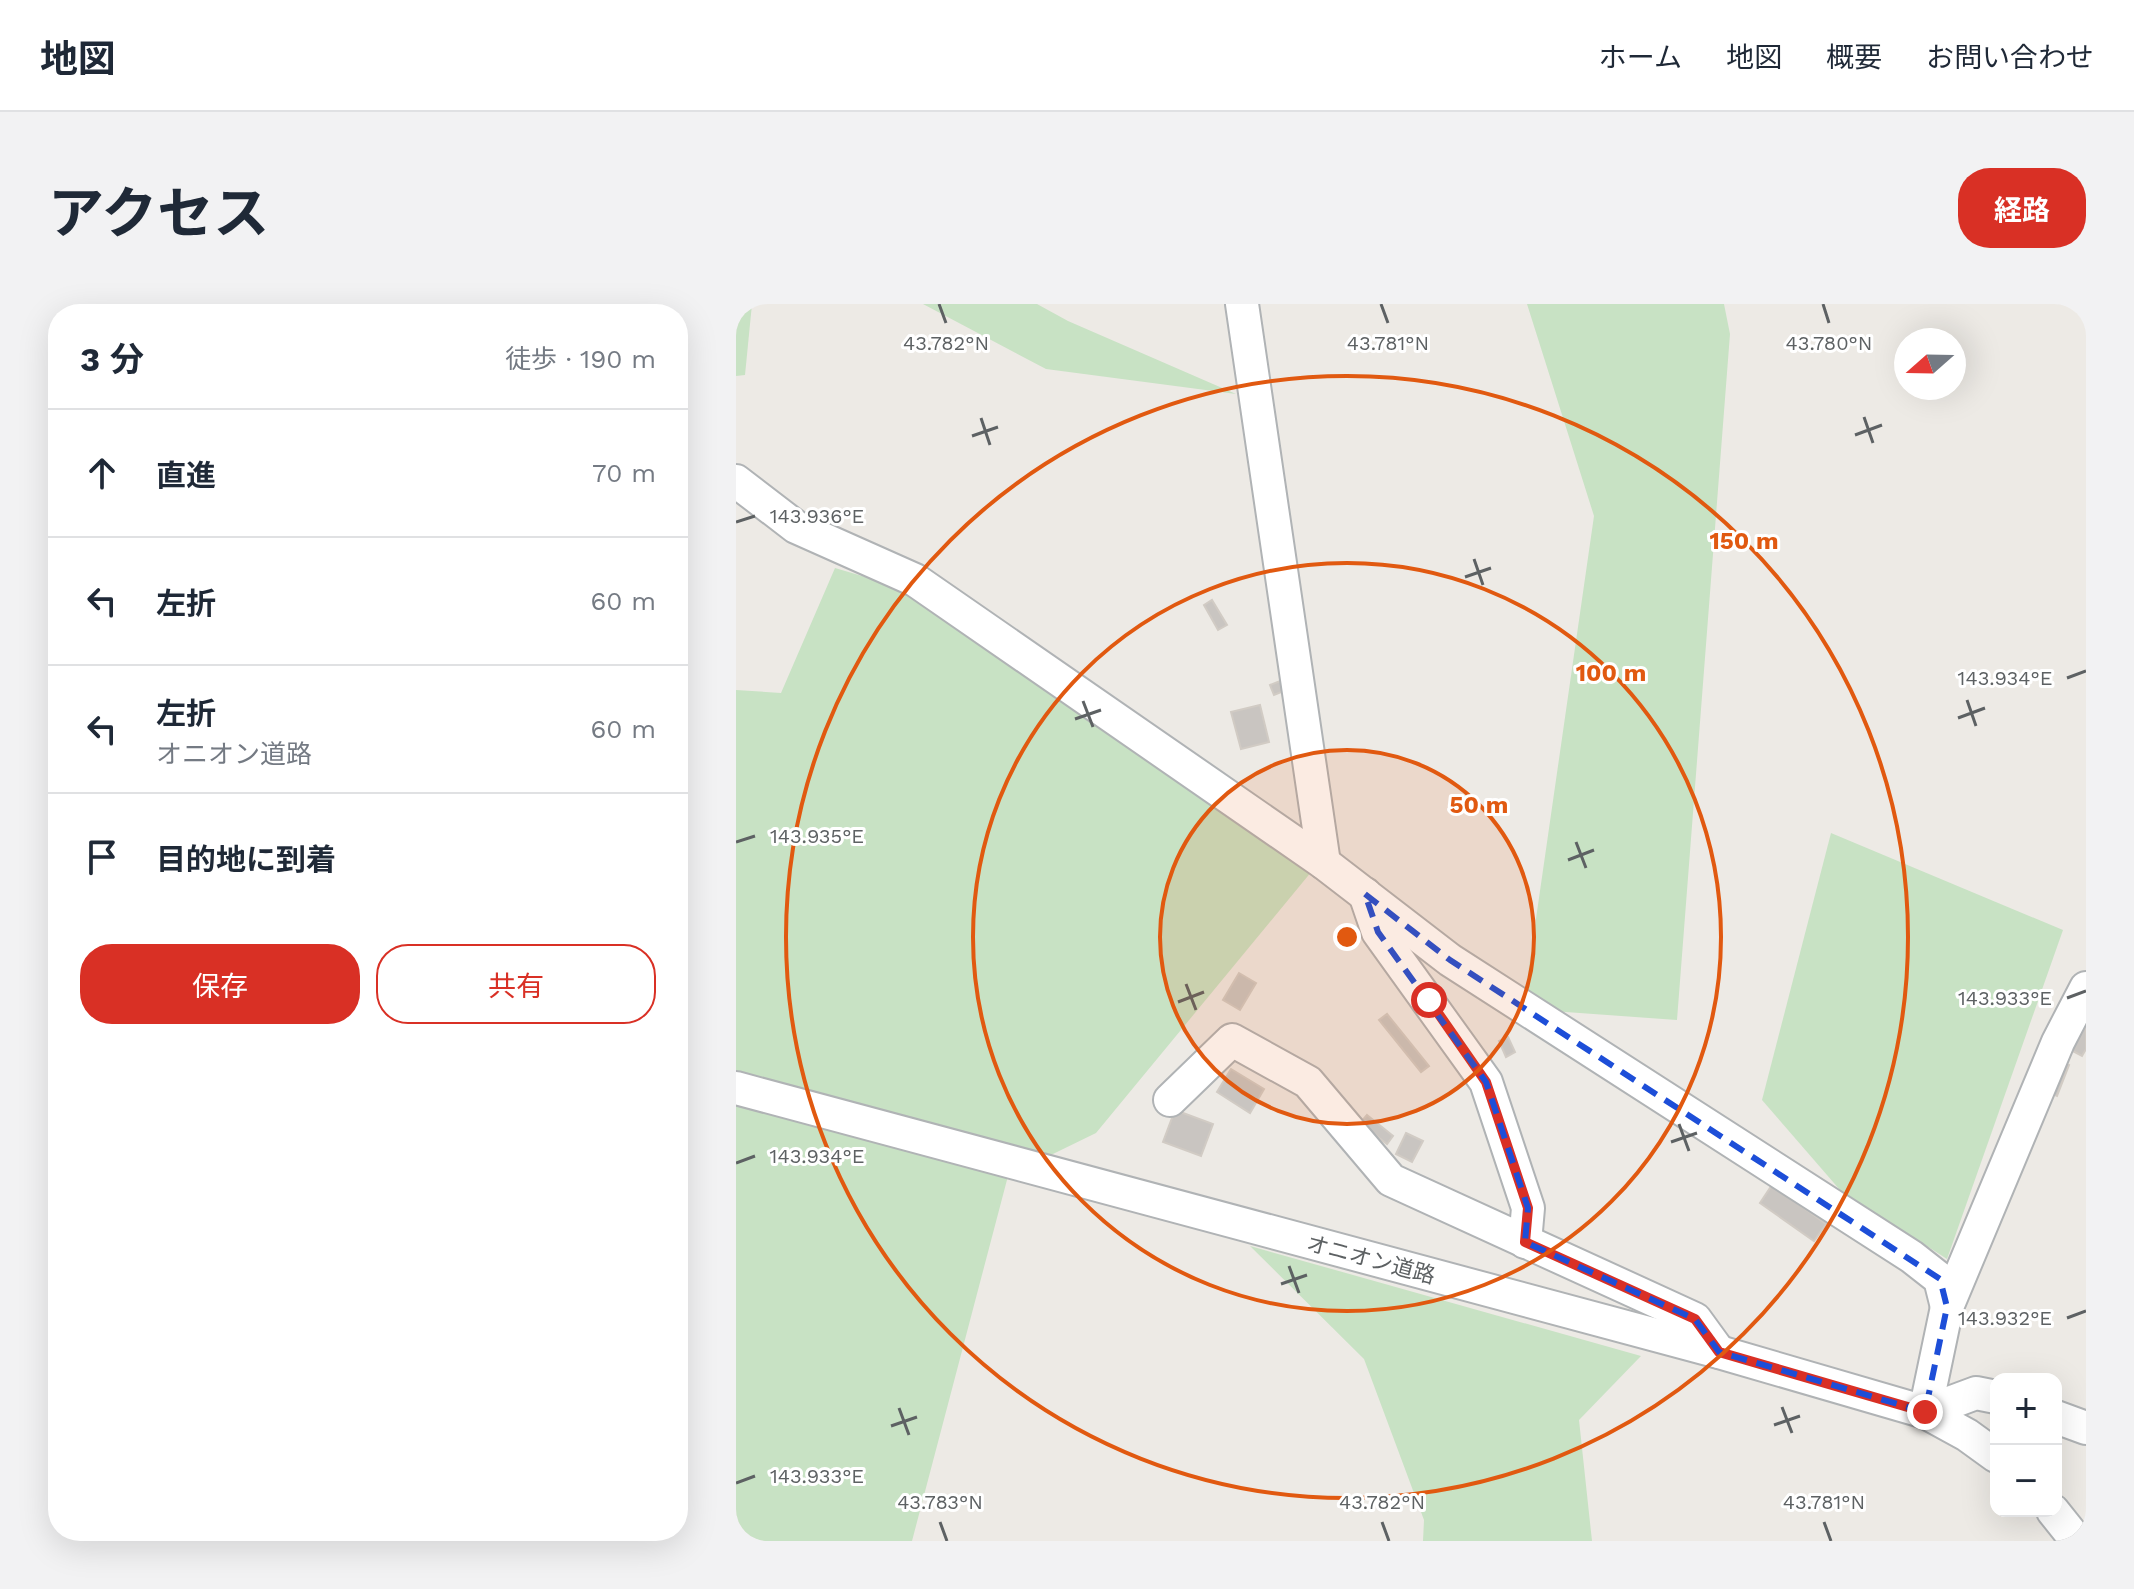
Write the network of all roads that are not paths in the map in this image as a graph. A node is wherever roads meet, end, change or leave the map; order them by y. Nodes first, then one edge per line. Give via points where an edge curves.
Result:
1 (1242, 304) edge
2 (736, 481) edge
3 (1324, 863) junction
4 (1365, 894) junction
5 (2086, 988) edge
6 (736, 1088) edge
7 (1170, 1100) dead end
8 (1525, 1242) junction
9 (1947, 1307) junction
10 (1719, 1352) junction
11 (1990, 1396) edge
12 (1925, 1412) junction
13 (2062, 1419) edge
14 (2086, 1428) edge
15 (1990, 1452) edge
16 (2058, 1517) edge
17 (2077, 1541) edge

1 - 3 street
2 - 3 street via 796,527 915,580
3 - 4 street
4 - 8 street via 1378,932 1486,1082 1528,1208
4 - 9 street via 1450,960 1912,1257 1940,1279
5 - 9 street via 2058,1042
6 - 10 street, オニオン道路
7 - 8 street via 1232,1040 1308,1082 1391,1180
8 - 10 street via 1695,1319
9 - 12 street
10 - 12 street, オニオン道路
11 - 12 street via 1976,1393
12 - 15 street, オニオン道路
13 - 14 street
16 - 17 street

